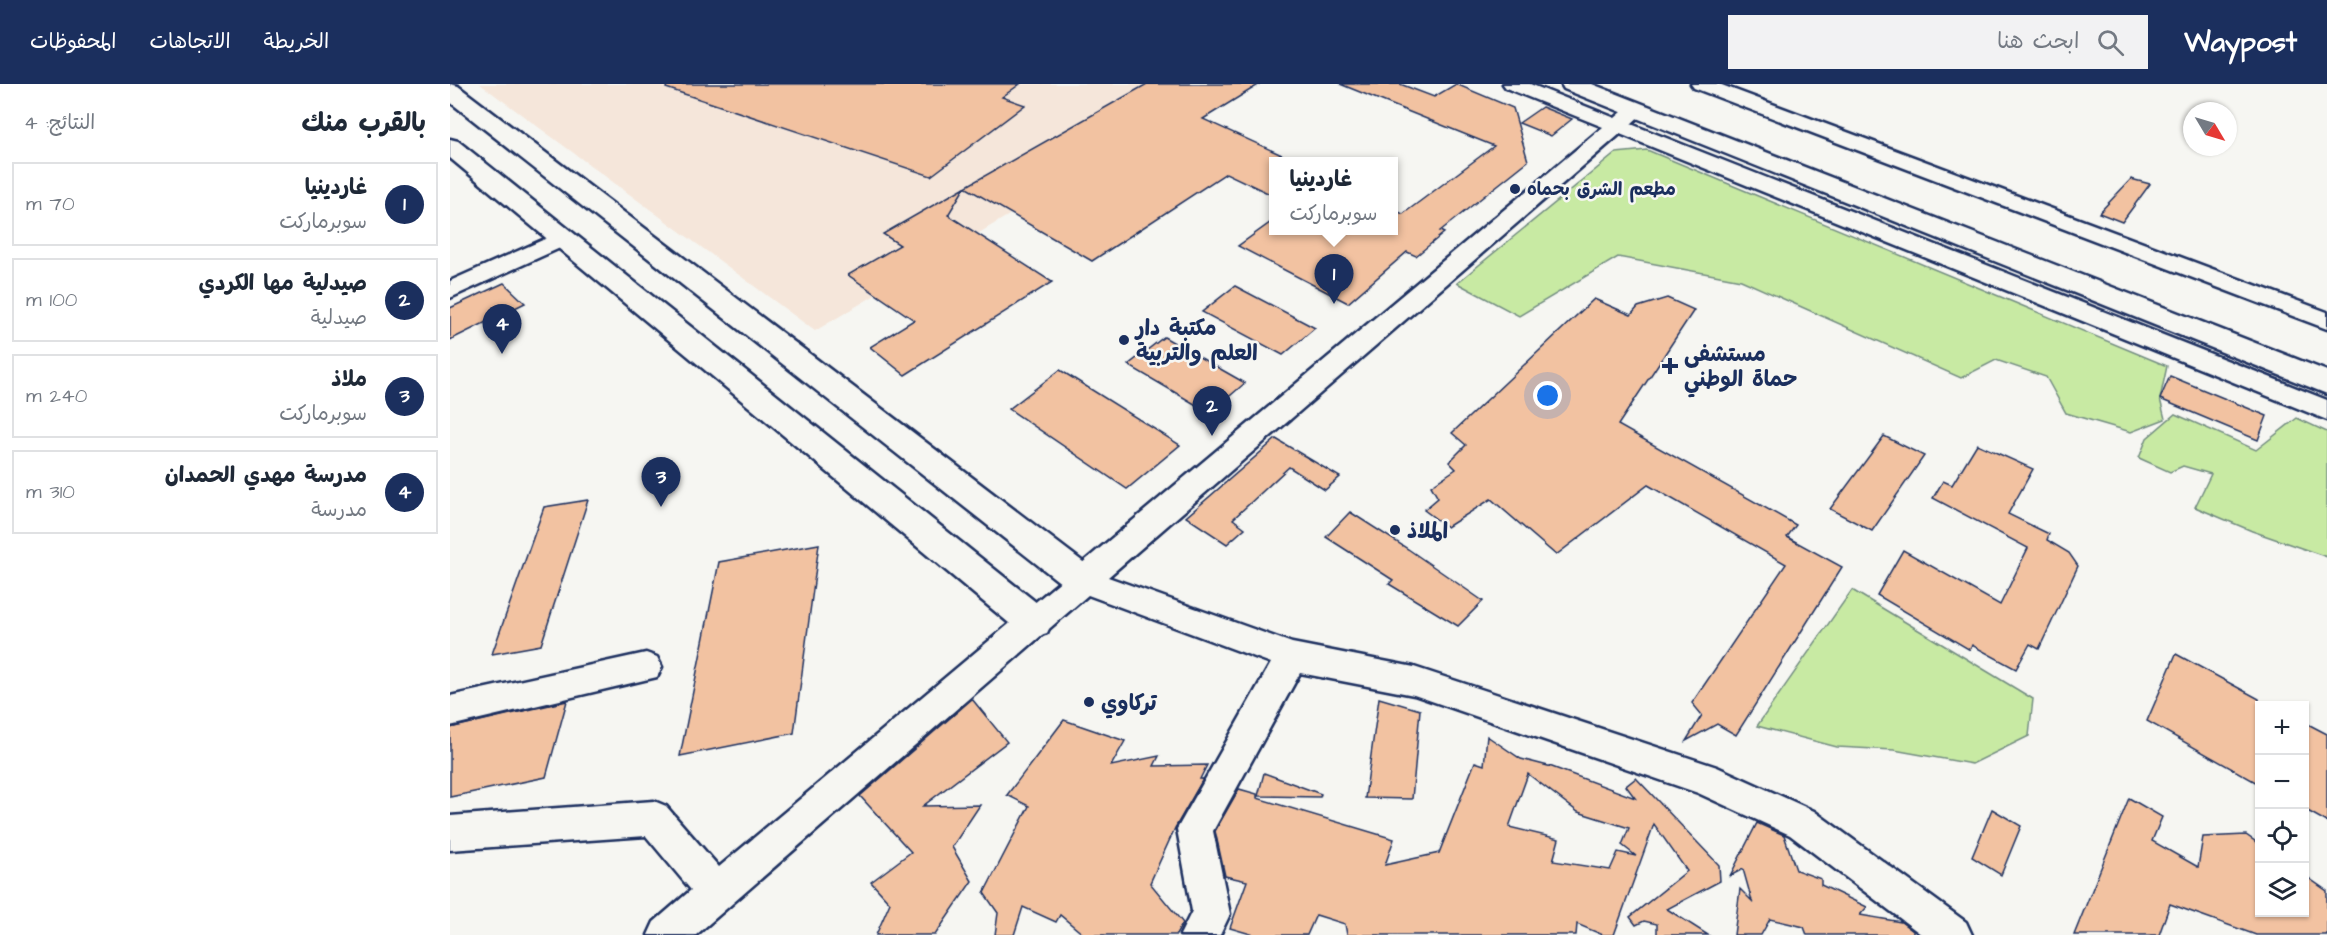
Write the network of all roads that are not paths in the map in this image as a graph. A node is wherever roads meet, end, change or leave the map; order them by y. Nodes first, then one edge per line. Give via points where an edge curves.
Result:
1 (1512, 84) edge
2 (1572, 84) edge
3 (1623, 84) edge
4 (1701, 84) edge
5 (450, 91) edge
6 (1626, 118) junction
7 (450, 146) edge
8 (562, 238) junction
9 (450, 290) edge
10 (2327, 321) edge
11 (2327, 359) edge
12 (2327, 383) edge
13 (2327, 410) edge
14 (1083, 580) junction
15 (1034, 622) junction
16 (1292, 657) junction
17 (646, 667) dead end
18 (450, 711) edge
19 (450, 833) edge
20 (717, 892) junction
21 (667, 935) edge
22 (1199, 935) edge
23 (1953, 935) edge

1 - 6 street
2 - 6 main road
3 - 11 main road
4 - 10 street
5 - 14 main road
6 - 12 main road
6 - 13 street
6 - 14 street
7 - 8 main road
8 - 9 street
8 - 15 main road
14 - 15 street
14 - 16 street
15 - 20 street
16 - 22 street via 1195,829 1211,914
16 - 23 street via 1414,681 1705,779 1802,823
17 - 18 street
19 - 20 street via 654,818
20 - 21 street

